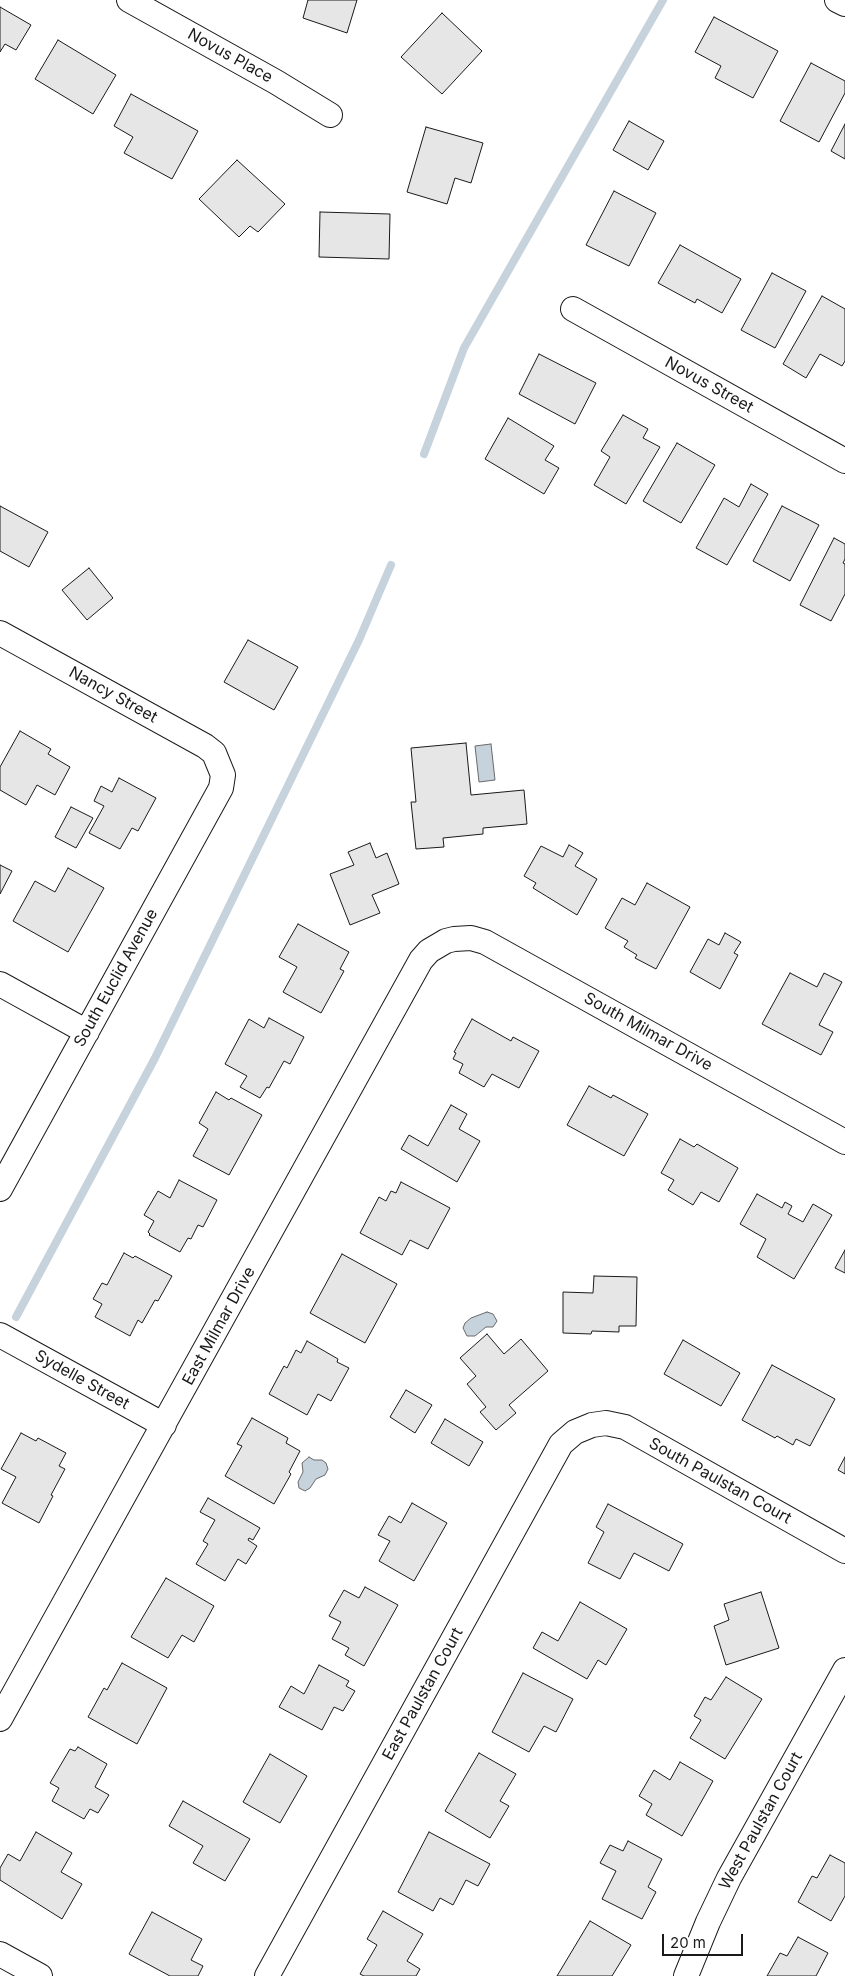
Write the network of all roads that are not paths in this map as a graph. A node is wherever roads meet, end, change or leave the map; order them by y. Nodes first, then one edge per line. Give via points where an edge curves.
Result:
1 (129, 0) edge
2 (837, 0) edge
3 (845, 4) edge
4 (330, 115) dead end
5 (573, 309) dead end
6 (845, 462) edge
7 (0, 633) edge
8 (220, 764) joint
9 (446, 941) joint
10 (0, 984) edge
11 (87, 1032) junction
12 (845, 1142) edge
13 (0, 1189) edge
14 (0, 1335) edge
15 (164, 1425) junction
16 (592, 1425) joint
17 (845, 1551) edge
18 (845, 1670) edge
19 (0, 1719) edge
20 (0, 1954) edge
21 (40, 1976) edge
22 (266, 1976) edge
23 (686, 1976) edge

1 - 4 street, Novus Place
2 - 3 street
5 - 6 street, Novus Street
7 - 8 street, Nancy Street via 205,746
8 - 11 street, South Euclid Avenue via 223,775 221,788
9 - 12 street, South Milmar Drive via 471,938 485,942
9 - 15 street, East Milmar Drive via 421,960
10 - 11 street
11 - 13 street, South Euclid Avenue
14 - 15 street, Sydelle Street
15 - 19 street, East Milmar Drive
16 - 17 street, South Paulstan Court via 606,1423 625,1427
16 - 22 street, East Paulstan Court via 575,1432 561,1444
18 - 23 street, West Paulstan Court via 729,1878
20 - 21 street

